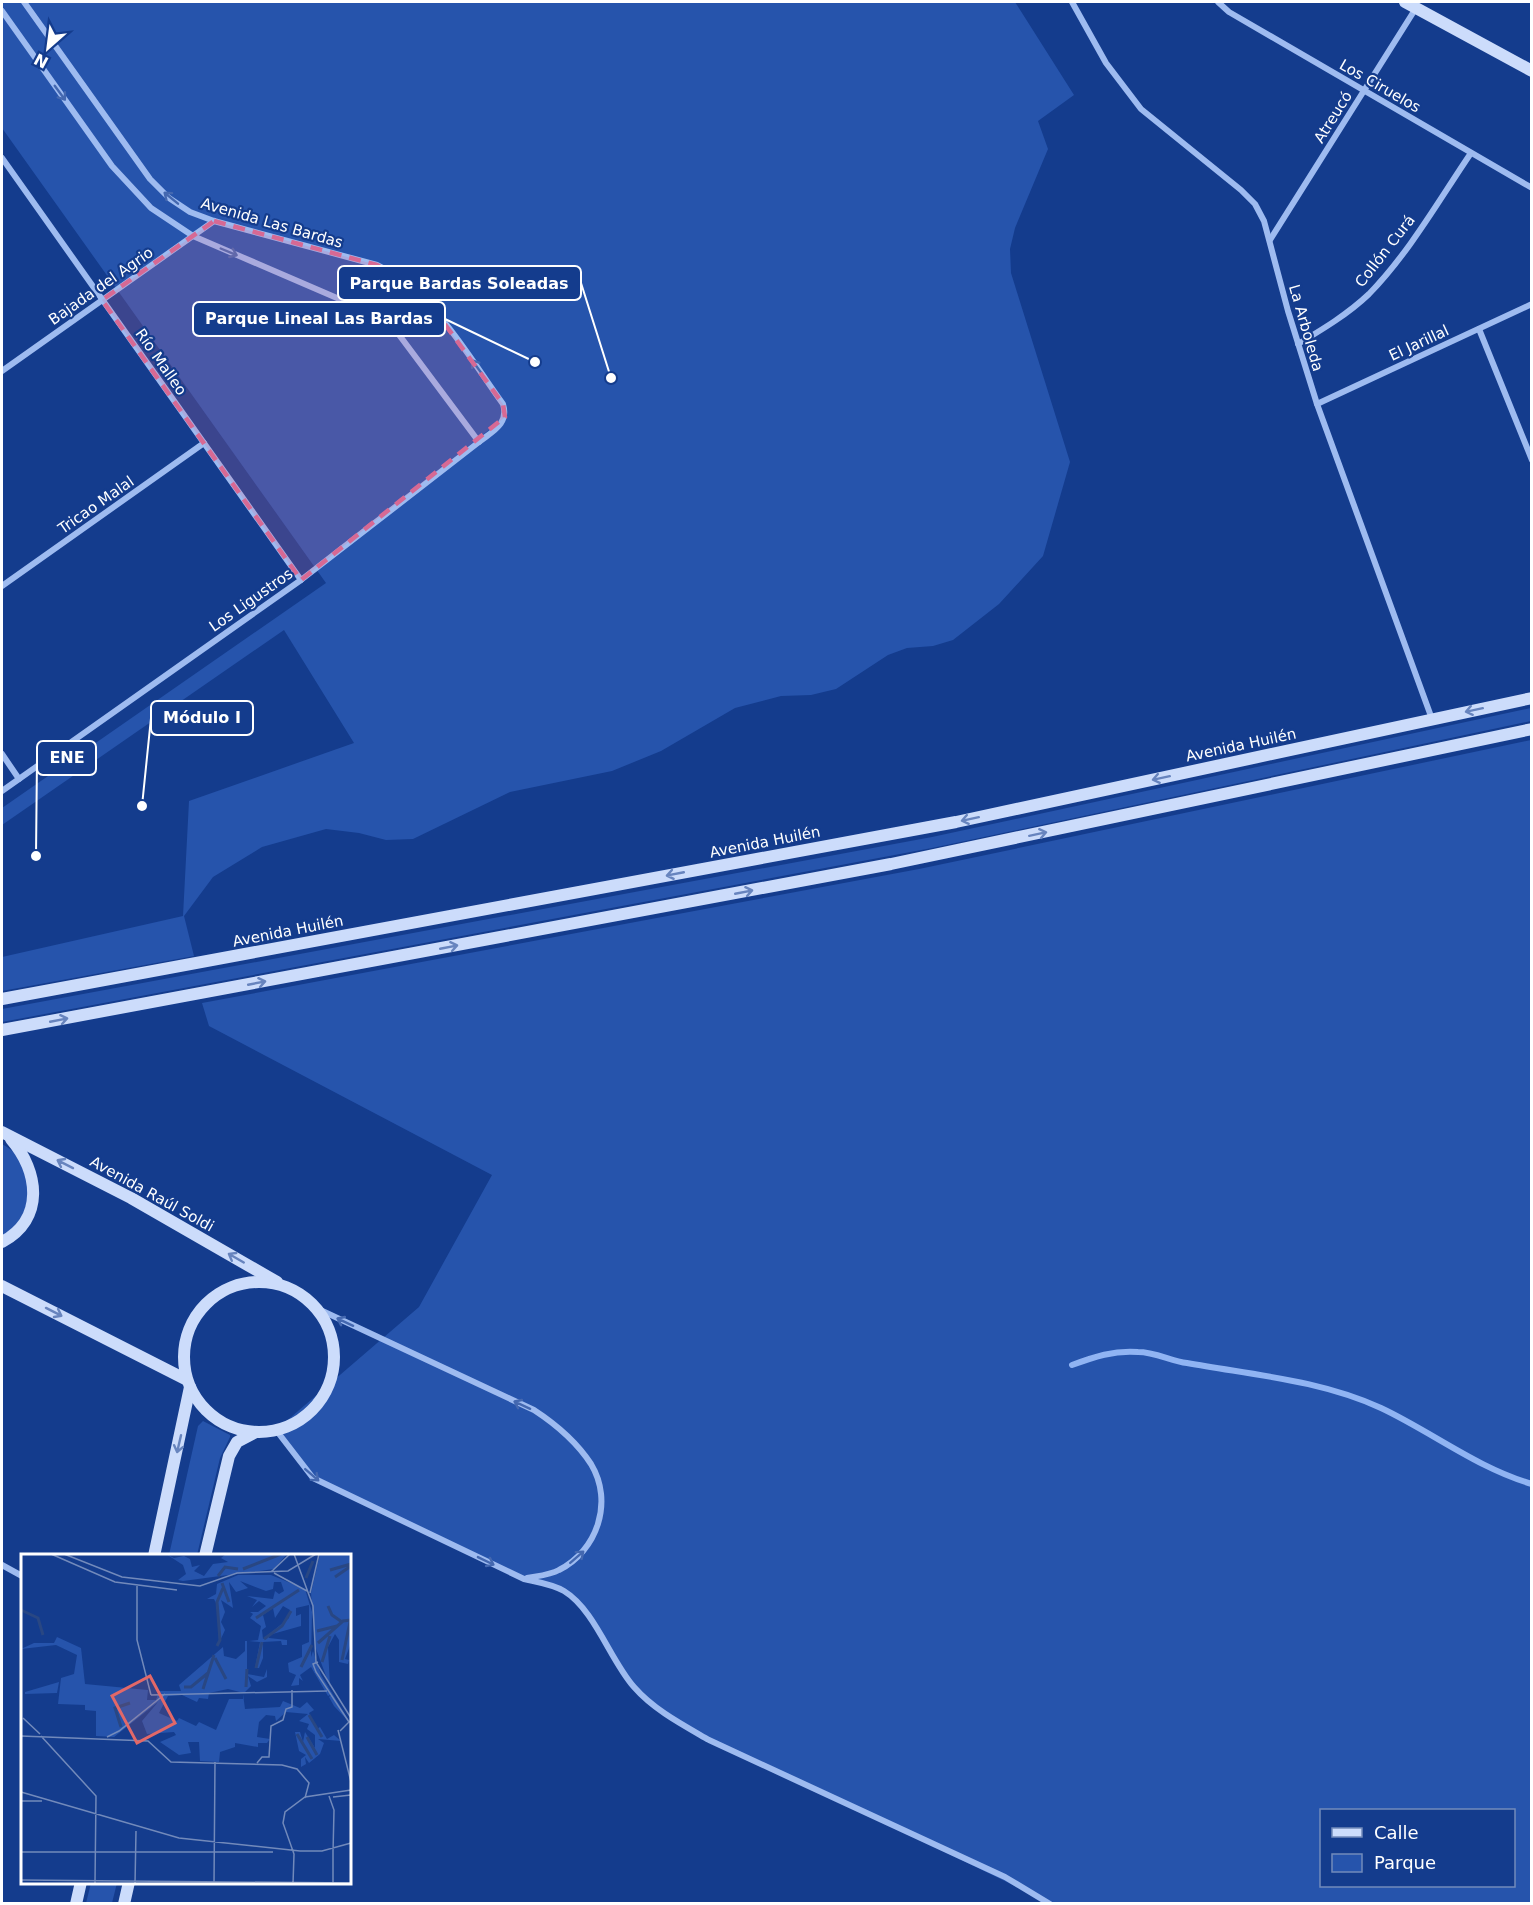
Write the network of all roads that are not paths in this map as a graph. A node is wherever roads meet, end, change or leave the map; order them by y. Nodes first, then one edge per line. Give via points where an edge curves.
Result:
1 (24, 2) edge
2 (1071, 2) edge
3 (1218, 2) edge
4 (1411, 5) edge
5 (2, 11) edge
6 (1532, 71) edge
7 (1364, 90) junction
8 (1471, 153) junction
9 (2, 158) edge
10 (1532, 188) edge
11 (214, 221) junction
12 (193, 236) junction
13 (1270, 240) junction
14 (102, 300) junction
15 (1532, 304) edge
16 (1479, 329) junction
17 (1298, 344) junction
18 (2, 370) edge
19 (1317, 404) junction
20 (505, 417) joint
21 (479, 442) junction
22 (204, 443) junction
23 (1532, 460) edge
24 (301, 580) junction
25 (2, 586) edge
26 (1532, 698) edge
27 (1432, 719) junction
28 (1532, 729) edge
29 (2, 754) edge
30 (19, 779) junction
31 (2, 791) edge
32 (2, 999) edge
33 (2, 1030) edge
34 (4, 1133) edge
35 (2, 1242) edge
36 (2, 1286) edge
37 (286, 1287) junction
38 (316, 1308) junction
39 (189, 1384) junction
40 (276, 1430) junction
41 (257, 1431) junction
42 (154, 1554) edge
43 (205, 1554) edge
44 (2, 1568) edge
45 (21, 1576) edge
46 (524, 1579) junction
47 (81, 1884) edge
48 (129, 1884) edge
49 (76, 1904) edge
50 (124, 1904) edge
51 (1050, 1904) edge

11 -> 1 street, Avenida Las Bardas via 190,212 150,179
2 - 13 street, La Arboleda via 1123,87 1159,126 1255,204
3 - 7 street, Los Ciruelos
4 - 6 main road
4 - 7 street, Atreucó
5 -> 12 street via 131,189
7 - 8 street, Los Ciruelos
7 - 13 street, Atreucó
8 - 10 street, Los Ciruelos
8 - 17 street, Collón Curá via 1369,293 1347,313
9 - 14 street, Río Malleo
11 - 12 street, Bajada del Agrio
20 -> 11 street, Avenida Las Bardas via 503,404 436,312 398,276 377,265
12 - 14 street, Bajada del Agrio
12 -> 21 street via 388,320
13 - 17 street, La Arboleda
14 - 18 street, Bajada del Agrio
14 - 22 street, Río Malleo
15 - 16 street, El Jarillal
16 - 19 street, El Jarillal
16 - 23 street
17 - 19 street, La Arboleda
19 - 27 street, La Arboleda
20 - 21 street, Los Ligustros
21 - 24 street, Los Ligustros
22 - 24 street, Río Malleo
22 - 25 street, Tricao Malal
24 - 30 street, Los Ligustros
26 -> 27 main road, Avenida Huilén
27 -> 32 main road, Avenida Huilén via 956,822
33 -> 28 main road via 891,864
29 - 30 street
30 - 31 street, Los Ligustros
34 - 35 main road via 29,1165 34,1194 23,1224
37 -> 34 main road, Avenida Raúl Soldi via 131,1198
36 -> 39 main road
37 - 38 main road
37 - 39 main road via 252,1282 230,1288 210,1300 195,1317 186,1338 184,1360
38 - 40 main road via 332,1341 331,1378 312,1409 294,1423
46 -> 38 street via 557,1571 574,1561 597,1530 600,1486 578,1447 561,1428 534,1410
39 - 41 main road via 200,1404 215,1418
39 -> 42 main road
40 - 41 main road
40 -> 46 street via 313,1478
41 - 43 main road via 231,1451
44 - 45 street
46 - 51 street via 565,1592 590,1620 636,1689 683,1725 1005,1877
47 - 49 main road
48 - 50 main road

